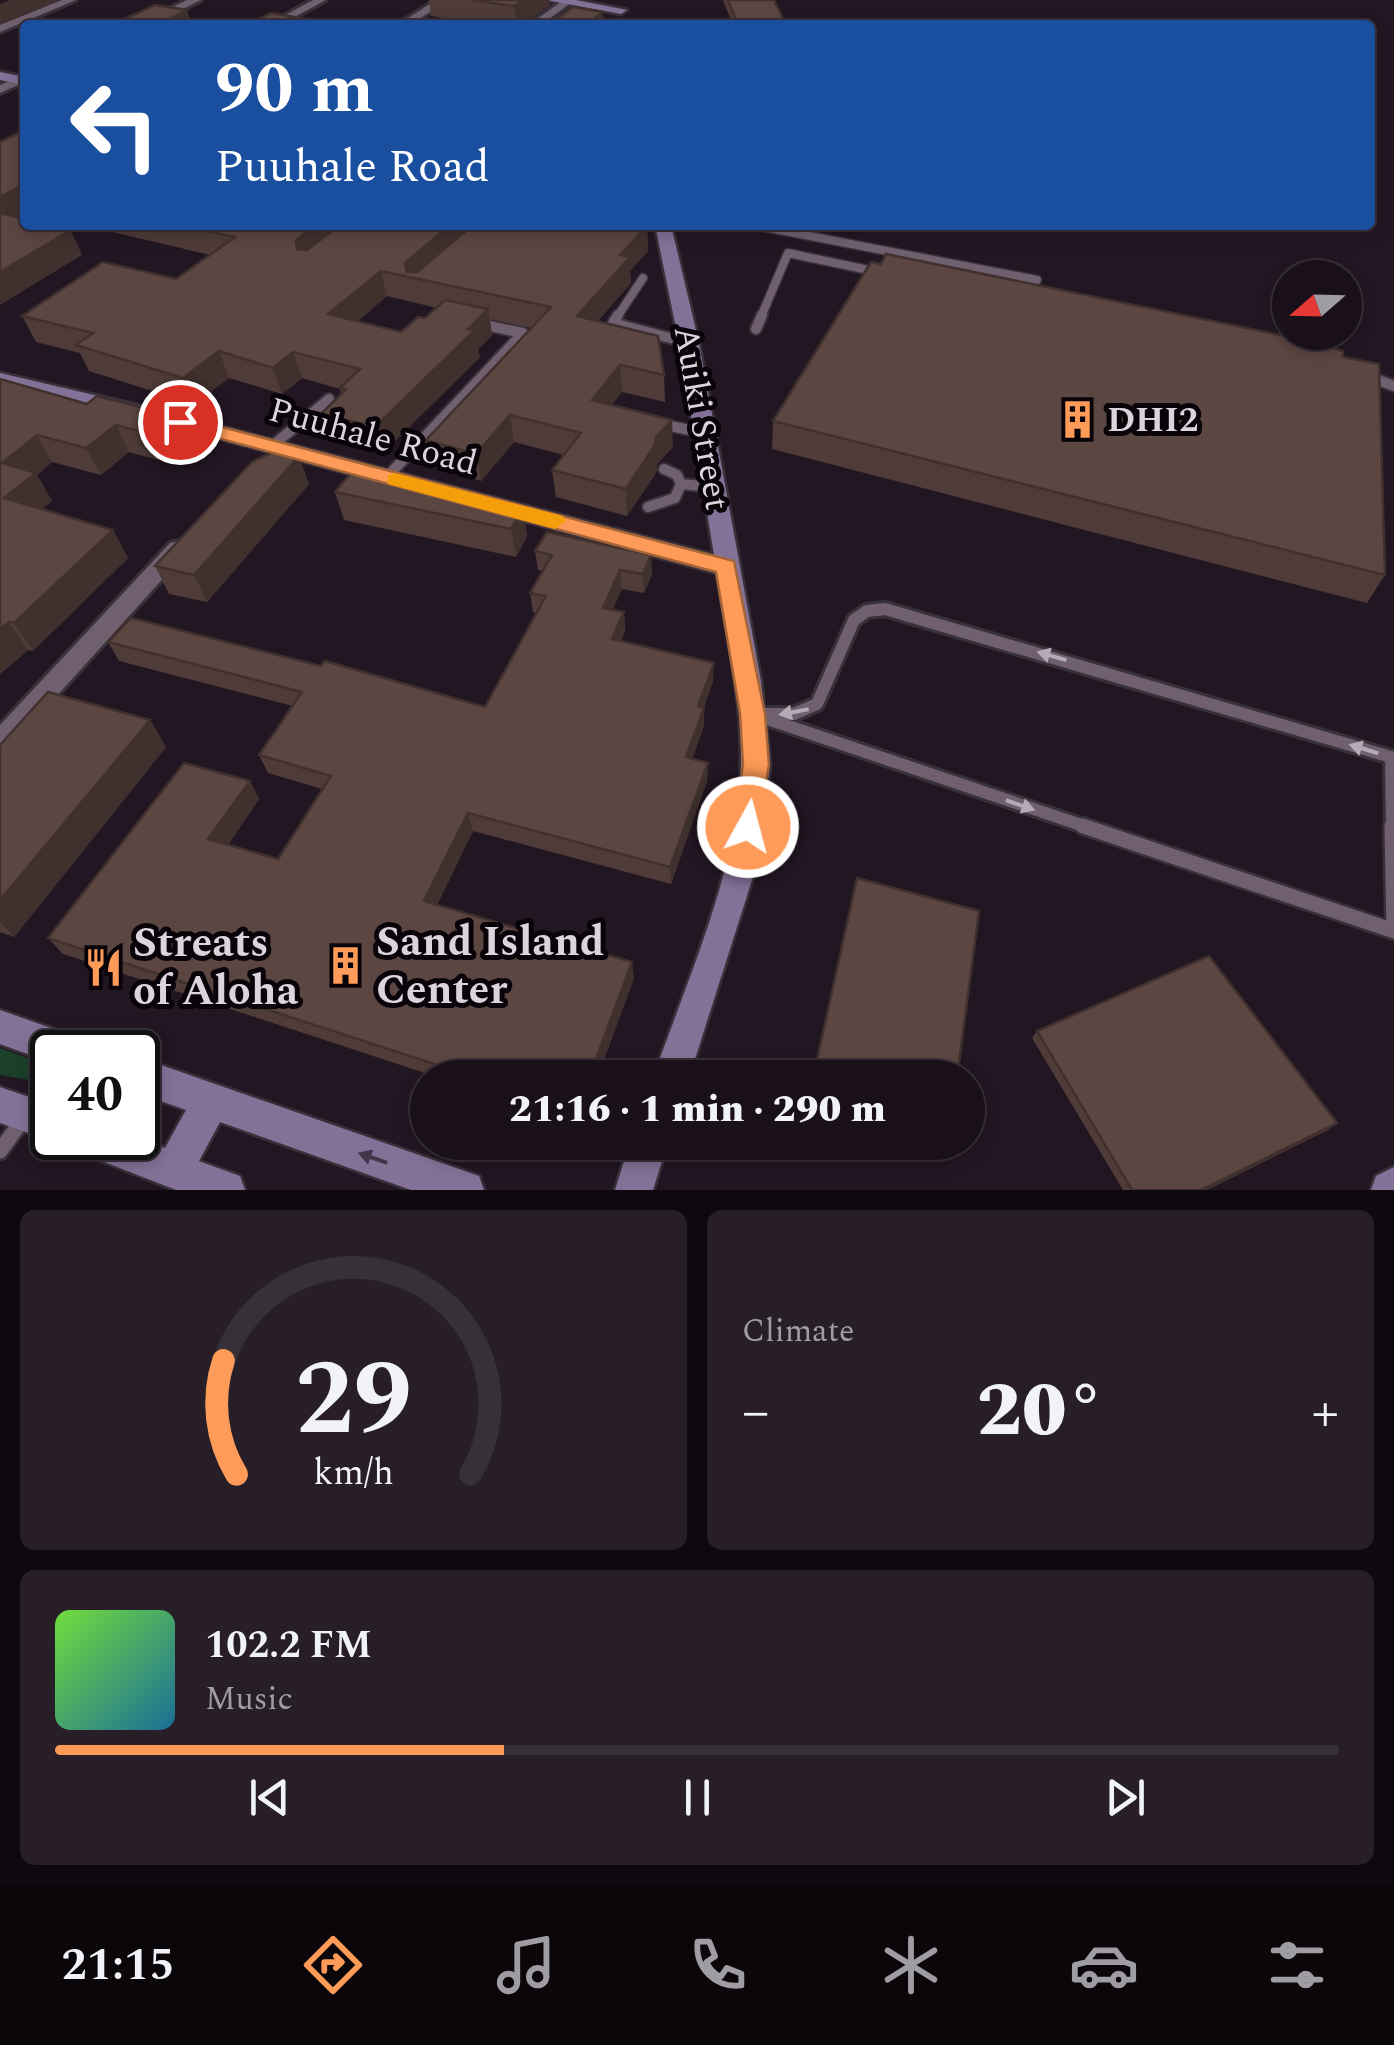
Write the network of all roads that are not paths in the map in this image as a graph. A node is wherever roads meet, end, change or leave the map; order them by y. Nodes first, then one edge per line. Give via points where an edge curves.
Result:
1 (71, 0) edge
2 (196, 0) edge
3 (320, 0) edge
4 (444, 0) edge
5 (552, 0) edge
6 (568, 2) edge
7 (620, 5) edge
8 (22, 20) edge
9 (152, 20) edge
10 (282, 20) edge
11 (410, 20) edge
12 (541, 20) edge
13 (665, 230) edge
14 (778, 230) edge
15 (882, 272) edge
16 (1002, 274) junction
17 (643, 278) dead end
18 (1037, 280) edge
19 (998, 285) edge
20 (471, 322) edge
21 (756, 328) dead end
22 (689, 343) junction
23 (1361, 374) edge
24 (0, 380) edge
25 (1394, 386) edge
26 (329, 399) edge
27 (639, 419) edge
28 (705, 433) junction
29 (264, 455) junction
30 (664, 469) dead end
31 (387, 477) junction
32 (681, 484) junction
33 (713, 486) junction
34 (648, 507) dead end
35 (190, 536) edge
36 (726, 567) junction
37 (753, 714) junction
38 (0, 742) edge
39 (0, 1027) edge
40 (30, 1037) edge
41 (677, 1060) edge
42 (160, 1083) edge
43 (211, 1101) junction
44 (26, 1114) edge
45 (0, 1151) edge
46 (147, 1160) edge
47 (644, 1160) edge
48 (173, 1170) junction
49 (226, 1190) edge
50 (465, 1190) edge
51 (634, 1190) edge

1 - 8 street
2 - 9 street
3 - 10 street
4 - 11 street
5 - 6 street
6 - 7 street
6 - 12 street
13 - 22 street, Auiki Street
14 - 16 lane
15 - 21 lane via 788,253
16 - 18 lane
16 - 19 lane
17 - 22 lane via 613,323
20 - 31 lane via 523,333
22 - 28 street, Auiki Street
23 - 25 lane
24 - 29 street, Puuhale Road
26 - 29 lane
27 - 28 lane
28 - 33 street, Auiki Street
29 - 31 street, Puuhale Road
30 - 32 lane
31 - 36 street, Puuhale Road
32 - 33 lane
32 - 34 lane via 675,498
33 - 36 street, Auiki Street
35 - 38 street
36 - 37 street, Auiki Street
37 -> 37 lane via 866,753 1394,931 1391,757 885,608 854,620 817,704 791,716
37 - 41 street, Auiki Street via 756,764 744,858
39 - 40 street
42 - 43 street
43 - 48 street
50 -> 43 street
44 - 45 lane
46 - 48 street
47 - 51 street
48 - 49 street

